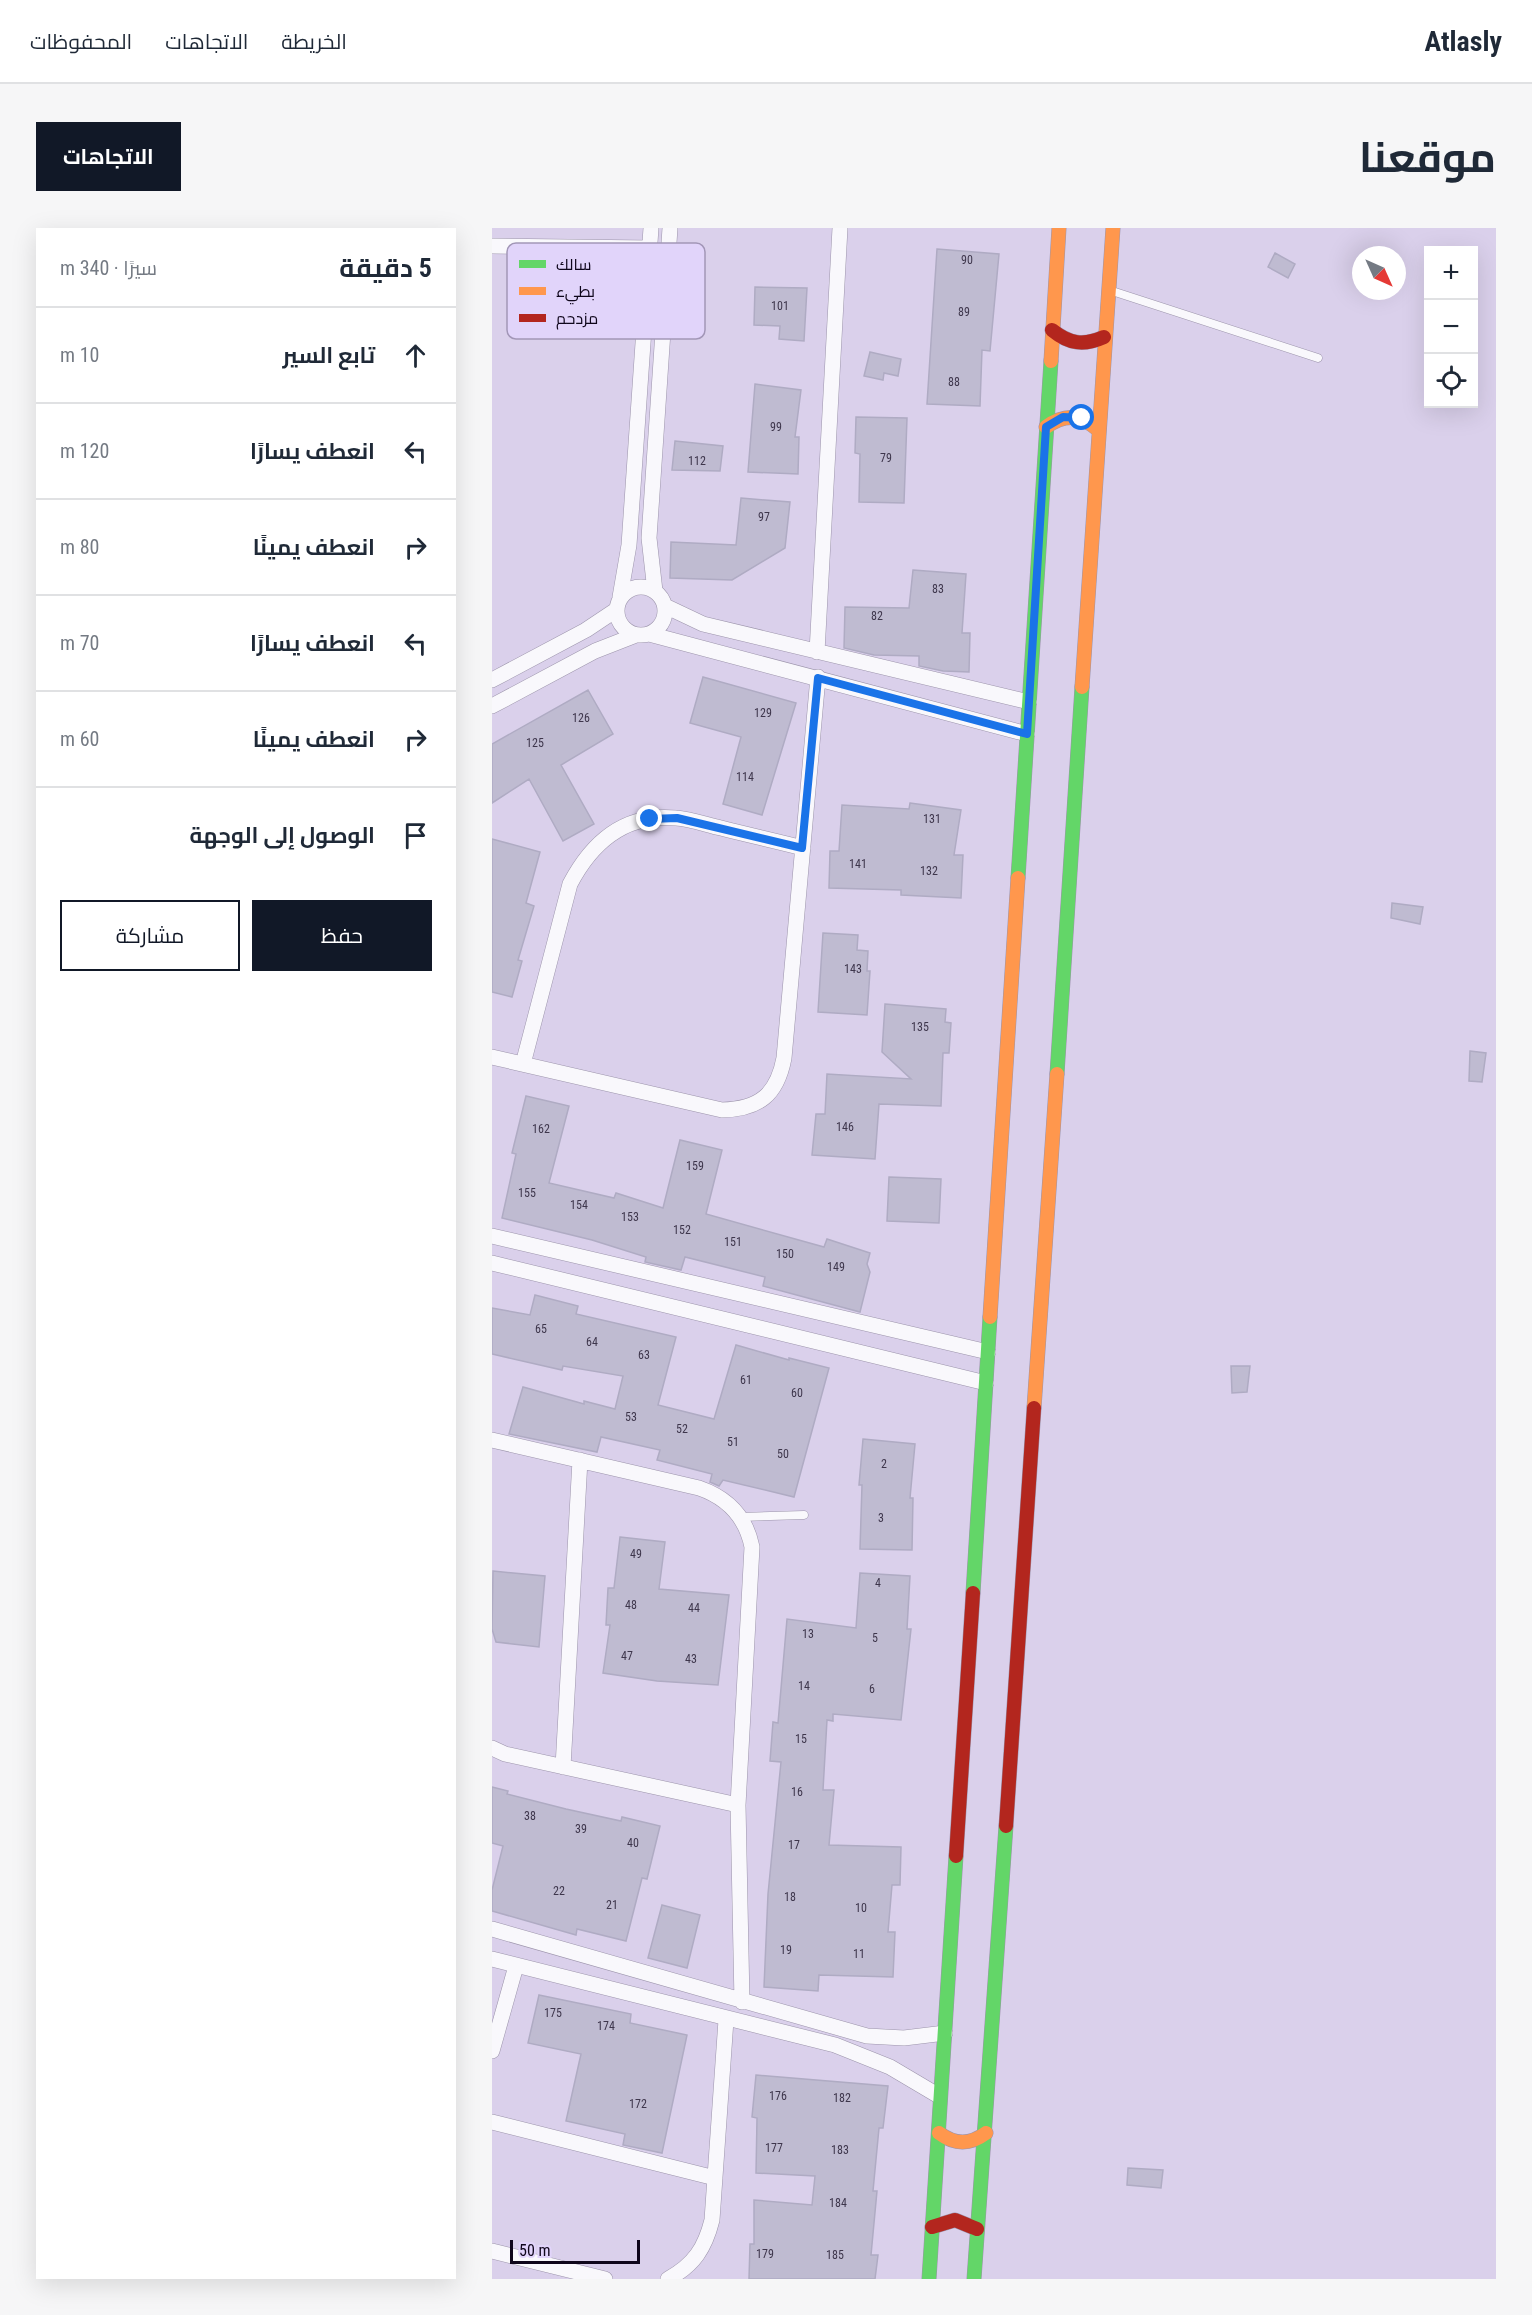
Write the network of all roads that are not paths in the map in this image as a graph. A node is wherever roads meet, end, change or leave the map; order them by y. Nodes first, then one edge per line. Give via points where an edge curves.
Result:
1 (651, 228) edge
2 (670, 228) edge
3 (840, 228) edge
4 (1059, 228) edge
5 (1113, 228) edge
6 (650, 243) edge
7 (669, 243) edge
8 (492, 246) edge
9 (507, 246) edge
10 (1108, 290) junction
11 (1052, 330) junction
12 (1104, 337) junction
13 (644, 339) edge
14 (662, 339) edge
15 (1318, 358) dead end
16 (1046, 427) junction
17 (1097, 429) junction
18 (655, 591) junction
19 (618, 603) junction
20 (665, 606) junction
21 (642, 634) junction
22 (817, 652) junction
23 (818, 678) junction
24 (492, 680) edge
25 (1029, 702) junction
26 (492, 706) edge
27 (1027, 734) junction
28 (802, 848) junction
29 (492, 1057) edge
30 (523, 1064) junction
31 (492, 1236) edge
32 (579, 1256) junction
33 (492, 1263) edge
34 (574, 1282) junction
35 (732, 1292) junction
36 (726, 1318) junction
37 (988, 1352) junction
38 (986, 1383) junction
39 (492, 1440) edge
40 (580, 1460) junction
41 (804, 1515) dead end
42 (741, 1517) junction
43 (492, 1749) edge
44 (563, 1767) junction
45 (738, 1805) junction
46 (492, 1929) edge
47 (492, 1959) edge
48 (599, 1961) junction
49 (516, 1966) junction
50 (595, 1985) junction
51 (742, 2002) junction
52 (726, 2020) junction
53 (945, 2034) junction
54 (492, 2051) edge
55 (939, 2096) junction
56 (492, 2122) edge
57 (939, 2133) junction
58 (986, 2133) junction
59 (715, 2178) junction
60 (932, 2228) junction
61 (977, 2229) junction
62 (492, 2251) edge
63 (604, 2279) edge
64 (668, 2279) edge
65 (929, 2279) edge
66 (974, 2279) edge

1 - 6 street
2 - 7 street
3 - 22 street
4 - 11 street
5 - 10 street
8 - 9 street
10 - 12 street
10 - 15 lane
11 - 12 street via 1076,344
11 - 16 street
12 - 17 street
13 - 19 street via 629,545
14 - 18 street via 649,538
16 - 17 street via 1054,420 1072,416
16 - 25 street
17 - 58 street
18 - 19 street via 633,587
18 - 20 street
19 - 21 street via 621,626
19 - 24 street via 592,627
20 - 21 street via 663,620 655,631
20 - 22 street via 703,624
21 - 23 street
21 - 26 street via 602,647
22 - 25 street
23 - 27 street
23 - 28 street
25 - 27 street
27 - 37 street
28 - 30 street via 677,818 641,821 601,840 583,860 570,884
28 - 30 street via 781,1076 758,1103 722,1110
29 - 30 street
31 - 32 street
32 - 34 street
32 - 35 street
33 - 34 street
34 - 36 street
35 - 36 street
35 - 37 street
36 - 38 street
37 - 38 street
38 - 53 street
39 - 40 street
40 - 42 street via 716,1494
40 - 44 street
41 - 42 lane
42 - 45 street via 752,1547
43 - 44 street
44 - 45 street
45 - 51 street
46 - 48 street
47 - 49 street
48 - 50 street
48 - 51 street
49 - 50 street
49 - 54 street
50 - 52 street
51 - 53 street via 867,2036
52 - 55 street via 855,2052
52 - 59 street
53 - 55 street
55 - 57 street
56 - 59 street
57 - 58 street via 962,2144
57 - 60 street
58 - 61 street
59 - 64 street via 708,2239 698,2257
60 - 61 street via 955,2220
60 - 65 street
61 - 66 street
62 - 63 street

